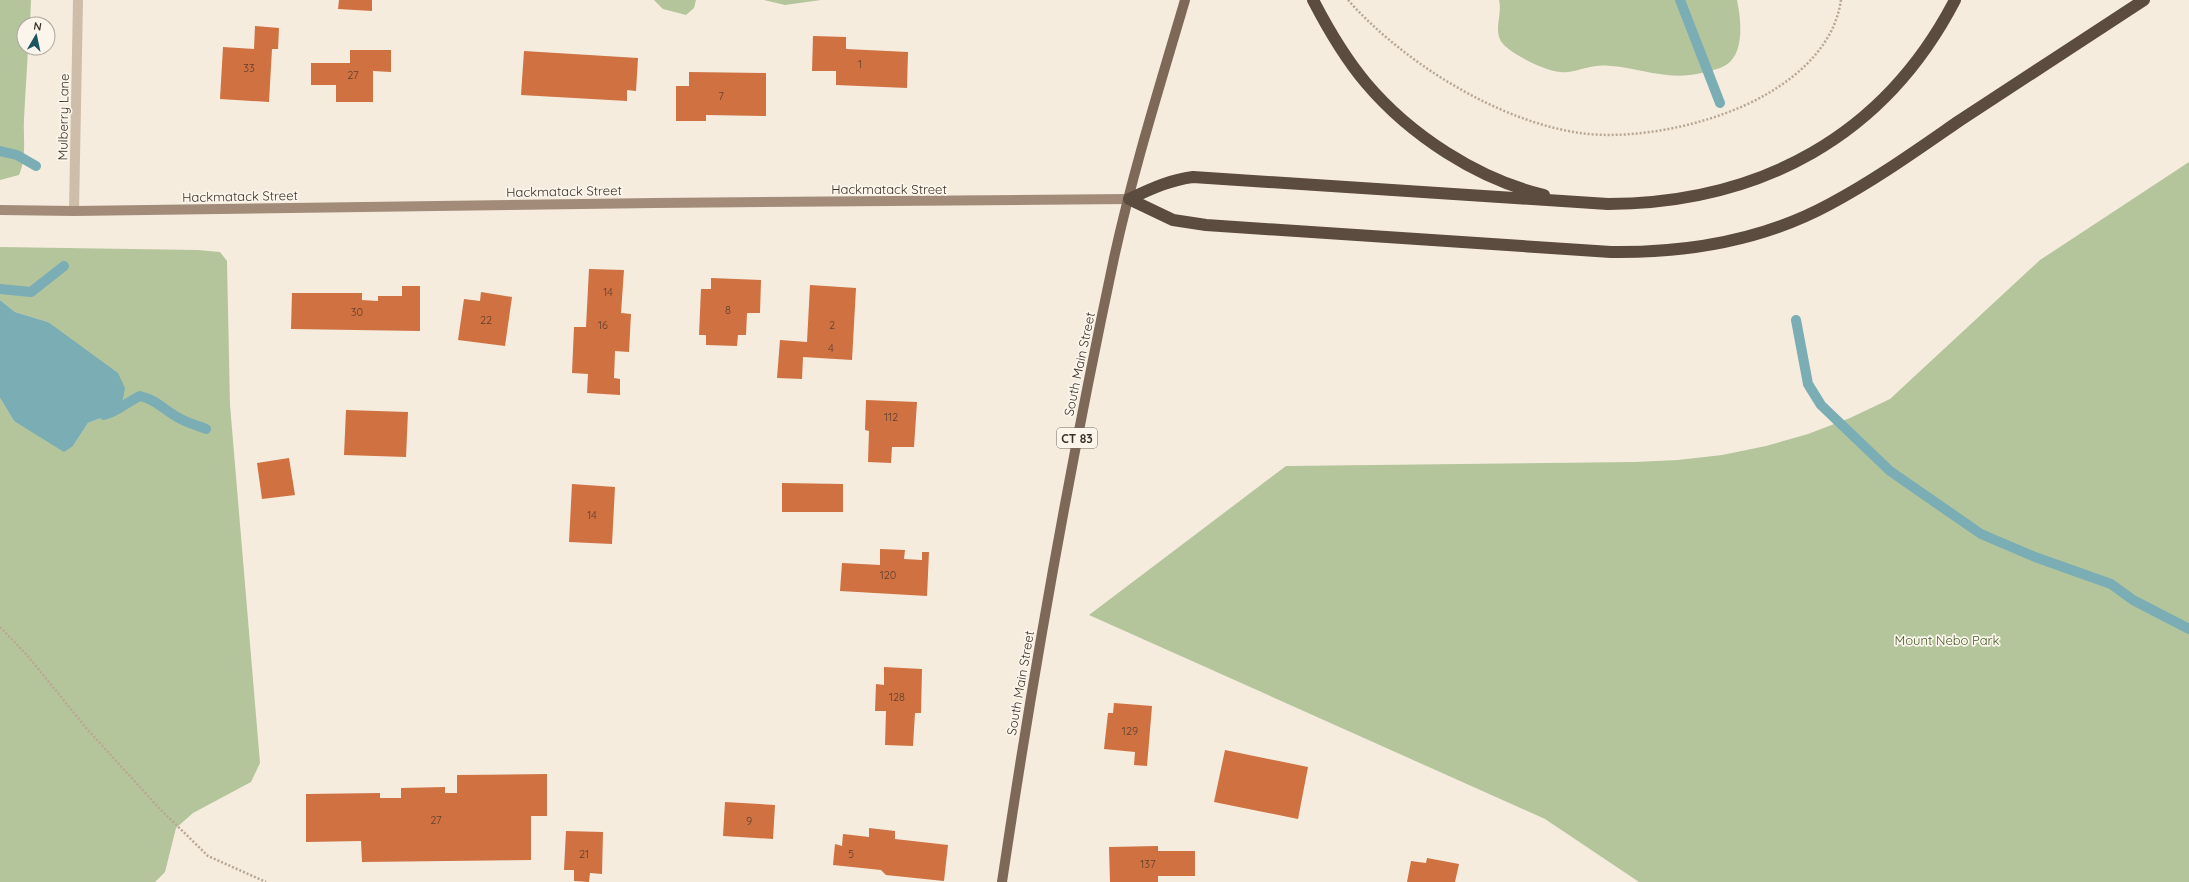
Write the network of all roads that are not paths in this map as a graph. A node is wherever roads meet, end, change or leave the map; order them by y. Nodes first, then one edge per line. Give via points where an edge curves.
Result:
1 (78, 0) edge
2 (1185, 0) edge
3 (1314, 0) edge
4 (1955, 0) edge
5 (2144, 0) edge
6 (1129, 199) junction
7 (1582, 204) junction
8 (0, 210) edge
9 (74, 211) junction
10 (1002, 882) edge

1 - 9 street, Mulberry Lane
2 - 6 main road, South Main Street / CT 83
3 - 7 highway via 1344,54 1366,82 1394,112 1426,138 1465,162 1508,183 1528,191
4 - 7 highway via 1925,49 1887,95 1840,135 1797,162 1756,180 1698,196 1634,204
5 - 6 highway via 1858,189 1798,219 1746,237 1705,247 1676,251 1611,252 1206,225 1173,220
6 - 7 highway via 1157,185 1193,177
6 - 9 street, Hackmatack Street
6 - 10 main road, South Main Street / CT 83 via 1069,478 1027,719
8 - 9 street, Hackmatack Street

